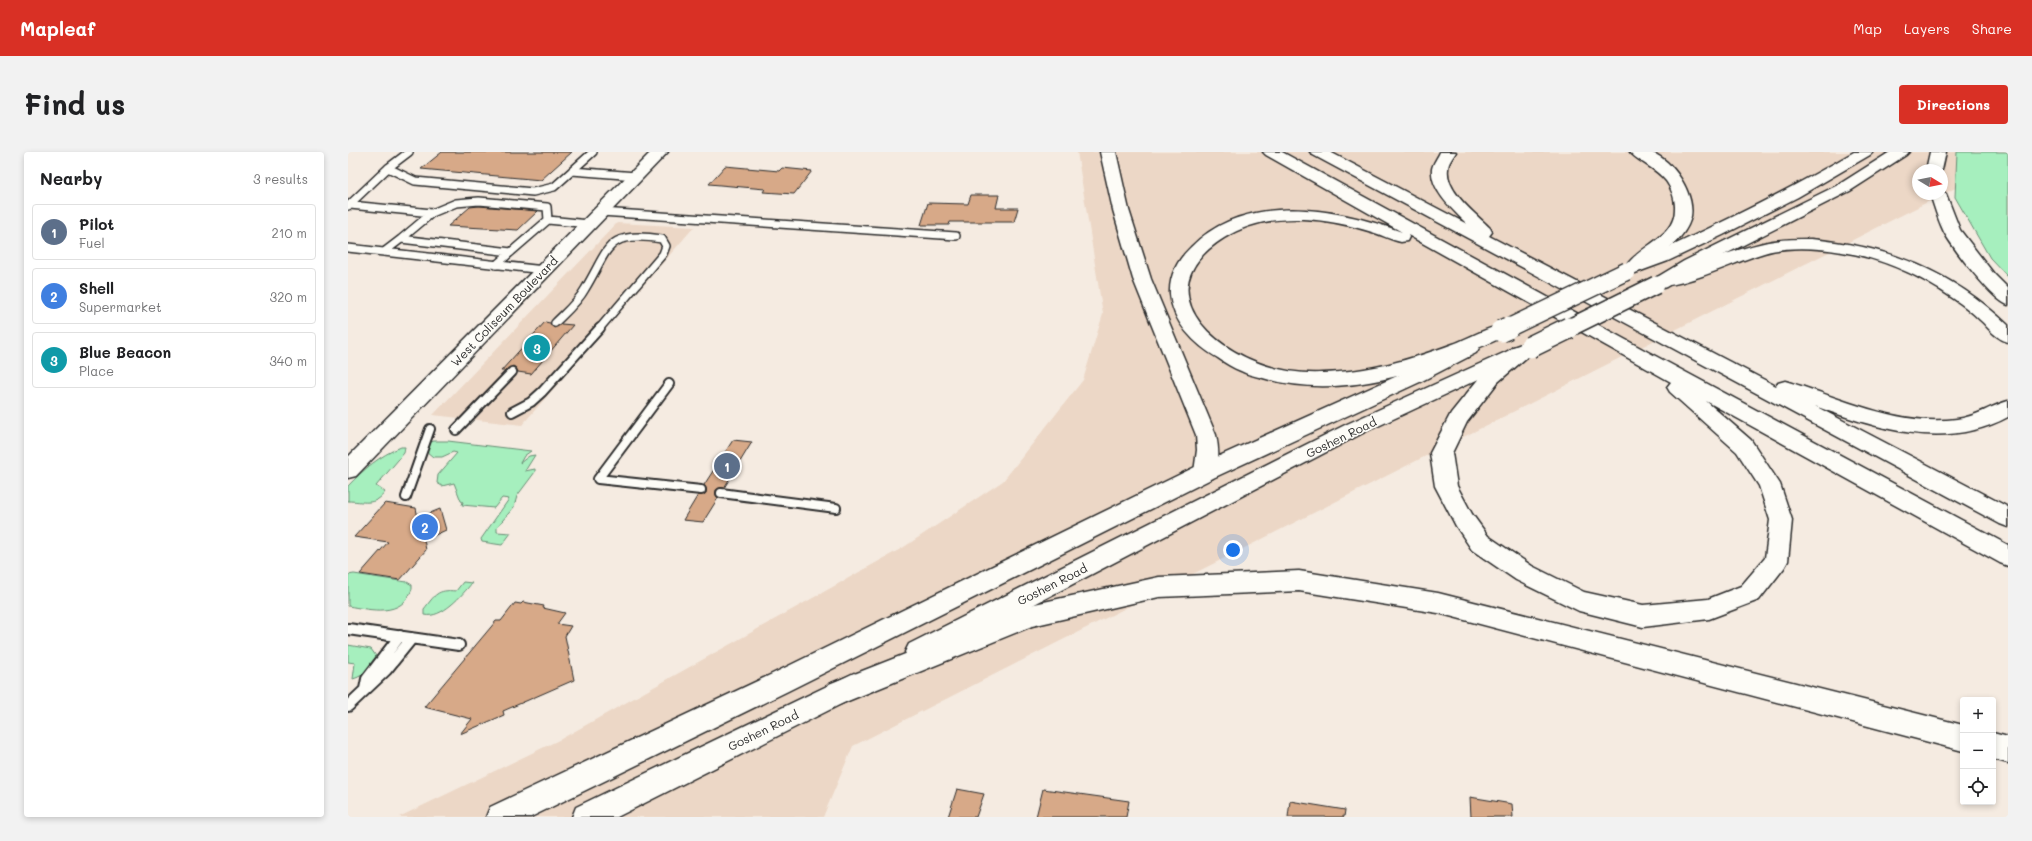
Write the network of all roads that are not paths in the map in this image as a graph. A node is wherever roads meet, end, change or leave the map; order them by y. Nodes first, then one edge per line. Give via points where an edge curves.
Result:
1 (409, 152) edge
2 (593, 152) edge
3 (660, 152) edge
4 (1108, 152) edge
5 (1271, 152) edge
6 (1318, 152) edge
7 (1448, 152) edge
8 (1638, 152) edge
9 (1865, 152) edge
10 (1901, 152) edge
11 (1938, 152) edge
12 (1935, 164) edge
13 (388, 168) junction
14 (572, 171) junction
15 (636, 176) junction
16 (1940, 200) edge
17 (349, 206) edge
18 (432, 213) junction
19 (595, 218) junction
20 (548, 220) junction
21 (956, 236) dead end
22 (401, 239) junction
23 (1497, 246) junction
24 (348, 248) edge
25 (384, 252) junction
26 (511, 252) junction
27 (1468, 261) junction
28 (496, 265) junction
29 (1631, 268) junction
30 (544, 270) junction
31 (1660, 283) junction
32 (2008, 299) edge
33 (555, 323) dead end
34 (1496, 333) junction
35 (2008, 336) edge
36 (1525, 350) junction
37 (1641, 357) junction
38 (1704, 357) junction
39 (512, 372) dead end
40 (669, 384) dead end
41 (2008, 408) edge
42 (512, 412) dead end
43 (430, 429) dead end
44 (456, 430) dead end
45 (348, 470) edge
46 (1205, 472) junction
47 (701, 490) dead end
48 (721, 493) dead end
49 (406, 497) dead end
50 (836, 508) dead end
51 (2008, 518) edge
52 (2008, 556) edge
53 (348, 629) edge
54 (400, 636) junction
55 (412, 638) junction
56 (459, 645) dead end
57 (365, 688) junction
58 (838, 693) junction
59 (348, 706) edge
60 (1960, 737) edge
61 (1996, 747) edge
62 (2008, 750) edge
63 (500, 817) edge
64 (586, 817) edge

1 - 13 lane
2 - 14 lane
3 - 15 main road, West Coliseum Boulevard
4 - 46 main road via 1121,210 1142,279 1206,435 1208,450
5 - 27 main road
6 - 23 main road
7 - 23 main road via 1440,169 1443,184 1455,203
8 - 29 main road via 1659,165 1675,182 1683,199 1684,213 1678,228 1668,240
9 - 29 main road via 1823,177 1734,222 1665,256
10 - 31 main road via 1844,188
11 - 12 main road
13 - 14 lane via 415,180 533,192 554,187
13 - 17 lane
14 - 15 lane
15 - 19 main road, West Coliseum Boulevard
16 - 32 main road via 1952,231 1988,278
17 - 18 lane
18 - 20 lane via 456,203 479,201 548,207
18 - 22 lane
19 - 20 lane
19 - 21 lane
19 - 30 main road, West Coliseum Boulevard
20 - 26 lane
22 - 25 lane
22 - 26 lane
23 - 38 main road
24 - 25 lane
25 - 28 lane
26 - 28 lane
27 - 34 main road via 1375,227 1316,215 1282,214 1246,220 1218,233 1197,249 1182,270 1179,293 1184,315 1199,337 1227,357 1256,371 1290,379 1337,380 1403,369
27 - 37 main road
28 - 30 lane
29 - 34 main road, bridge
30 - 45 main road, West Coliseum Boulevard
31 - 35 main road via 1731,258 1778,245 1823,245 1858,251 1896,262 1933,278 1962,295 1990,317
31 - 36 main road, bridge
33 - 42 lane via 582,294 606,251 618,239 638,236 662,239 666,248 663,254 561,372 531,402
34 - 46 main road via 1413,377
36 - 37 main road via 1491,377 1458,418 1441,453 1446,486 1480,543 1524,573 1579,602 1643,616 1709,609 1750,593 1776,561 1781,520 1769,484 1744,446
36 - 58 main road, Goshen Road via 1354,429
37 - 52 main road
38 - 41 main road via 1882,421 1931,428 1968,426 1996,417
38 - 51 main road
39 - 44 lane
40 - 47 lane via 598,479
43 - 49 lane
46 - 63 main road via 779,683
48 - 50 lane
53 - 54 lane
54 - 55 lane
54 - 57 lane via 367,679
55 - 56 lane
55 - 57 lane via 386,670
57 - 59 lane
58 - 60 main road via 1030,616 1159,587 1299,581 1438,603
58 - 64 main road, Goshen Road
61 - 62 main road

